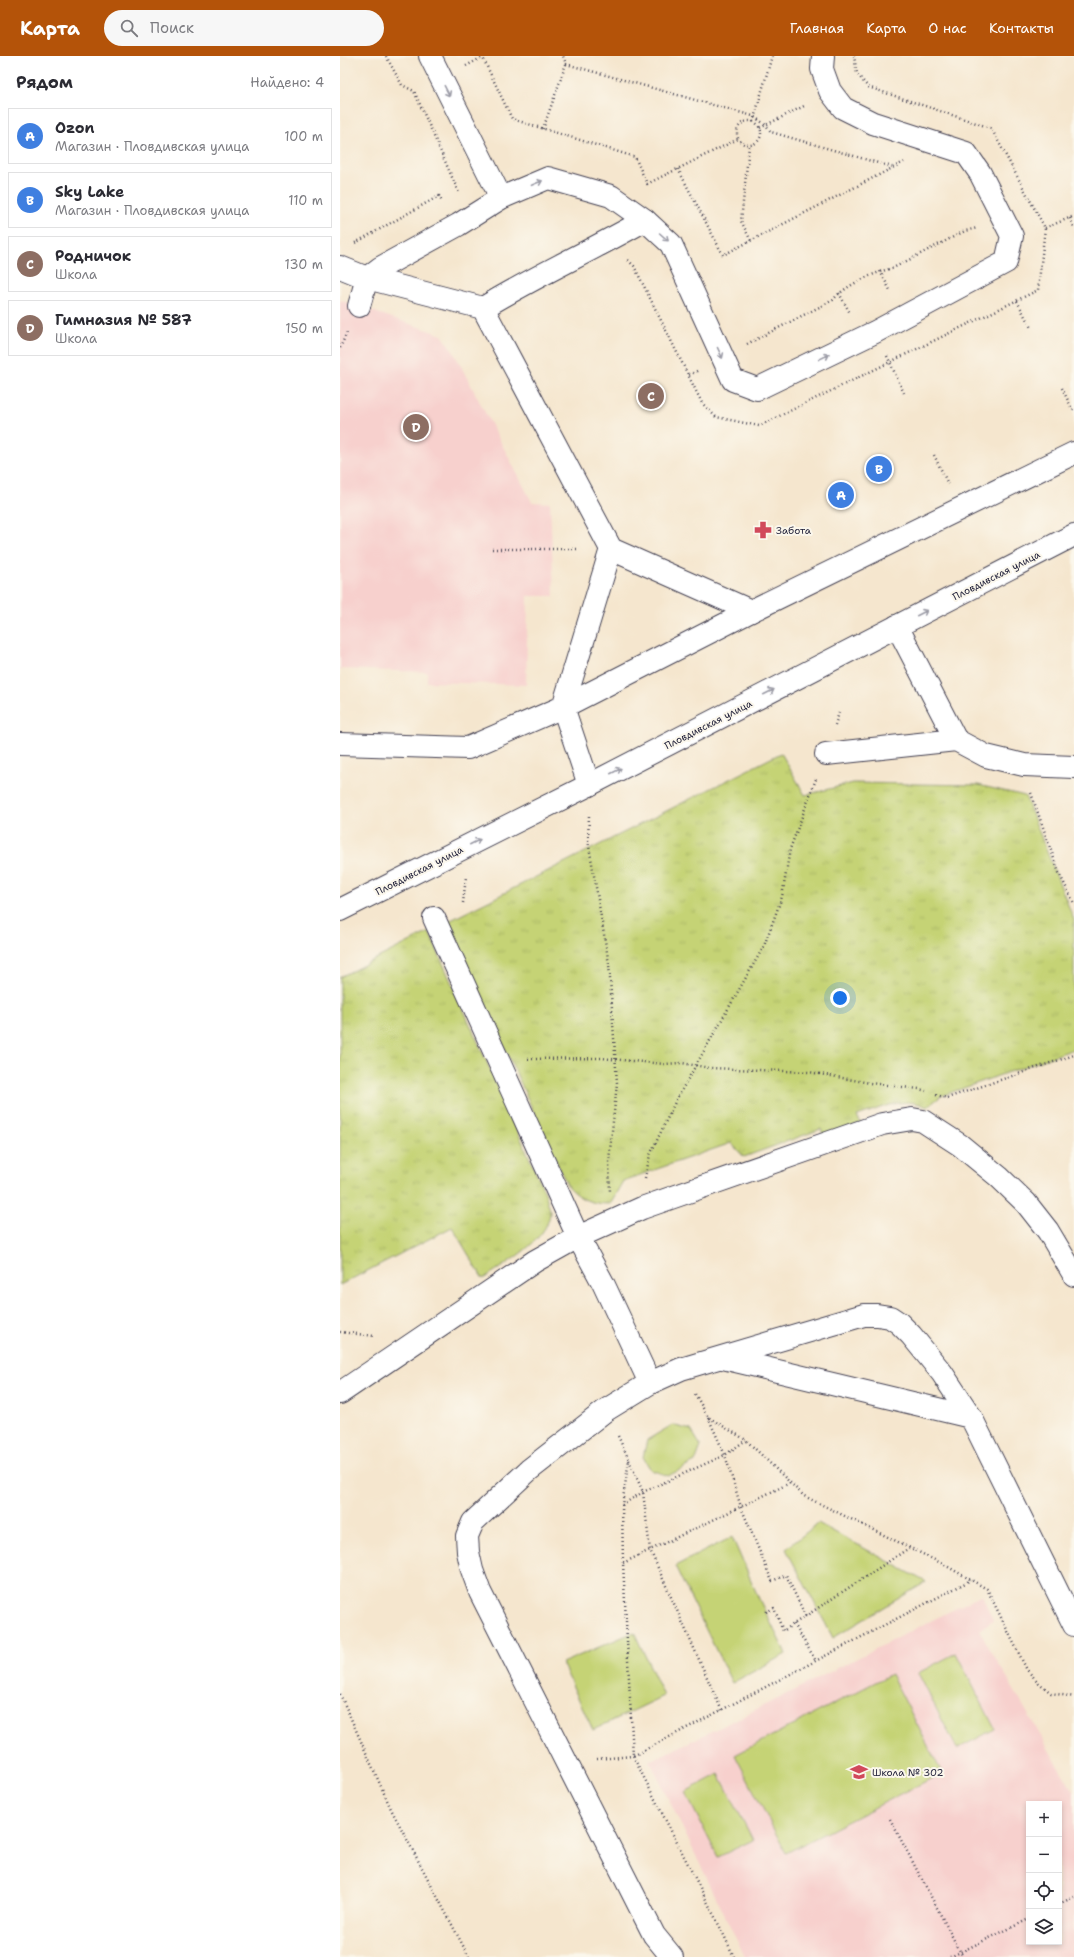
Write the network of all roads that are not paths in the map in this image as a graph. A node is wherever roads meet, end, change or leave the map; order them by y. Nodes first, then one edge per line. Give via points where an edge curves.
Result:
1 (430, 56) edge
2 (823, 56) edge
3 (501, 198) junction
4 (645, 220) junction
5 (340, 267) edge
6 (367, 278) junction
7 (359, 306) dead end
8 (483, 308) junction
9 (1074, 453) edge
10 (1074, 535) edge
11 (611, 549) junction
12 (752, 611) junction
13 (897, 626) junction
14 (563, 707) junction
15 (956, 740) junction
16 (340, 744) edge
17 (826, 754) road end
18 (1074, 767) edge
19 (589, 785) junction
20 (340, 910) edge
21 (434, 918) dead end
22 (578, 1237) junction
23 (1074, 1275) edge
24 (722, 1358) junction
25 (650, 1383) junction
26 (340, 1393) edge
27 (971, 1417) junction
28 (1074, 1625) edge
29 (672, 1957) edge

1 -> 3 street
4 -> 2 street via 671,244 734,380 757,389 875,332 1006,262 1012,236 980,173 966,153 873,123 843,108 830,91 822,69
3 -> 4 street via 548,178 611,196
3 - 6 street
4 - 8 street
5 - 6 street
6 - 7 street
6 - 8 street
8 - 11 street
9 - 12 street
13 -> 10 street, Пловдивская улица
11 - 12 street
11 - 14 street
12 - 14 street
13 - 15 street
19 -> 13 street, Пловдивская улица
14 - 16 street via 468,748
14 - 19 street
15 - 17 street
15 - 18 street via 986,756 1024,765
20 -> 19 street, Пловдивская улица
21 - 22 street
22 - 23 street via 642,1208 882,1124 912,1119 923,1121 960,1145 1026,1203 1048,1231
22 - 25 street
22 - 26 street via 535,1261
24 - 25 street via 681,1369
24 - 27 street
24 - 27 street via 864,1315 890,1318 912,1335 942,1373
25 - 29 street via 606,1410 529,1470 473,1522 467,1536 472,1570 480,1592 654,1935
27 - 28 street

